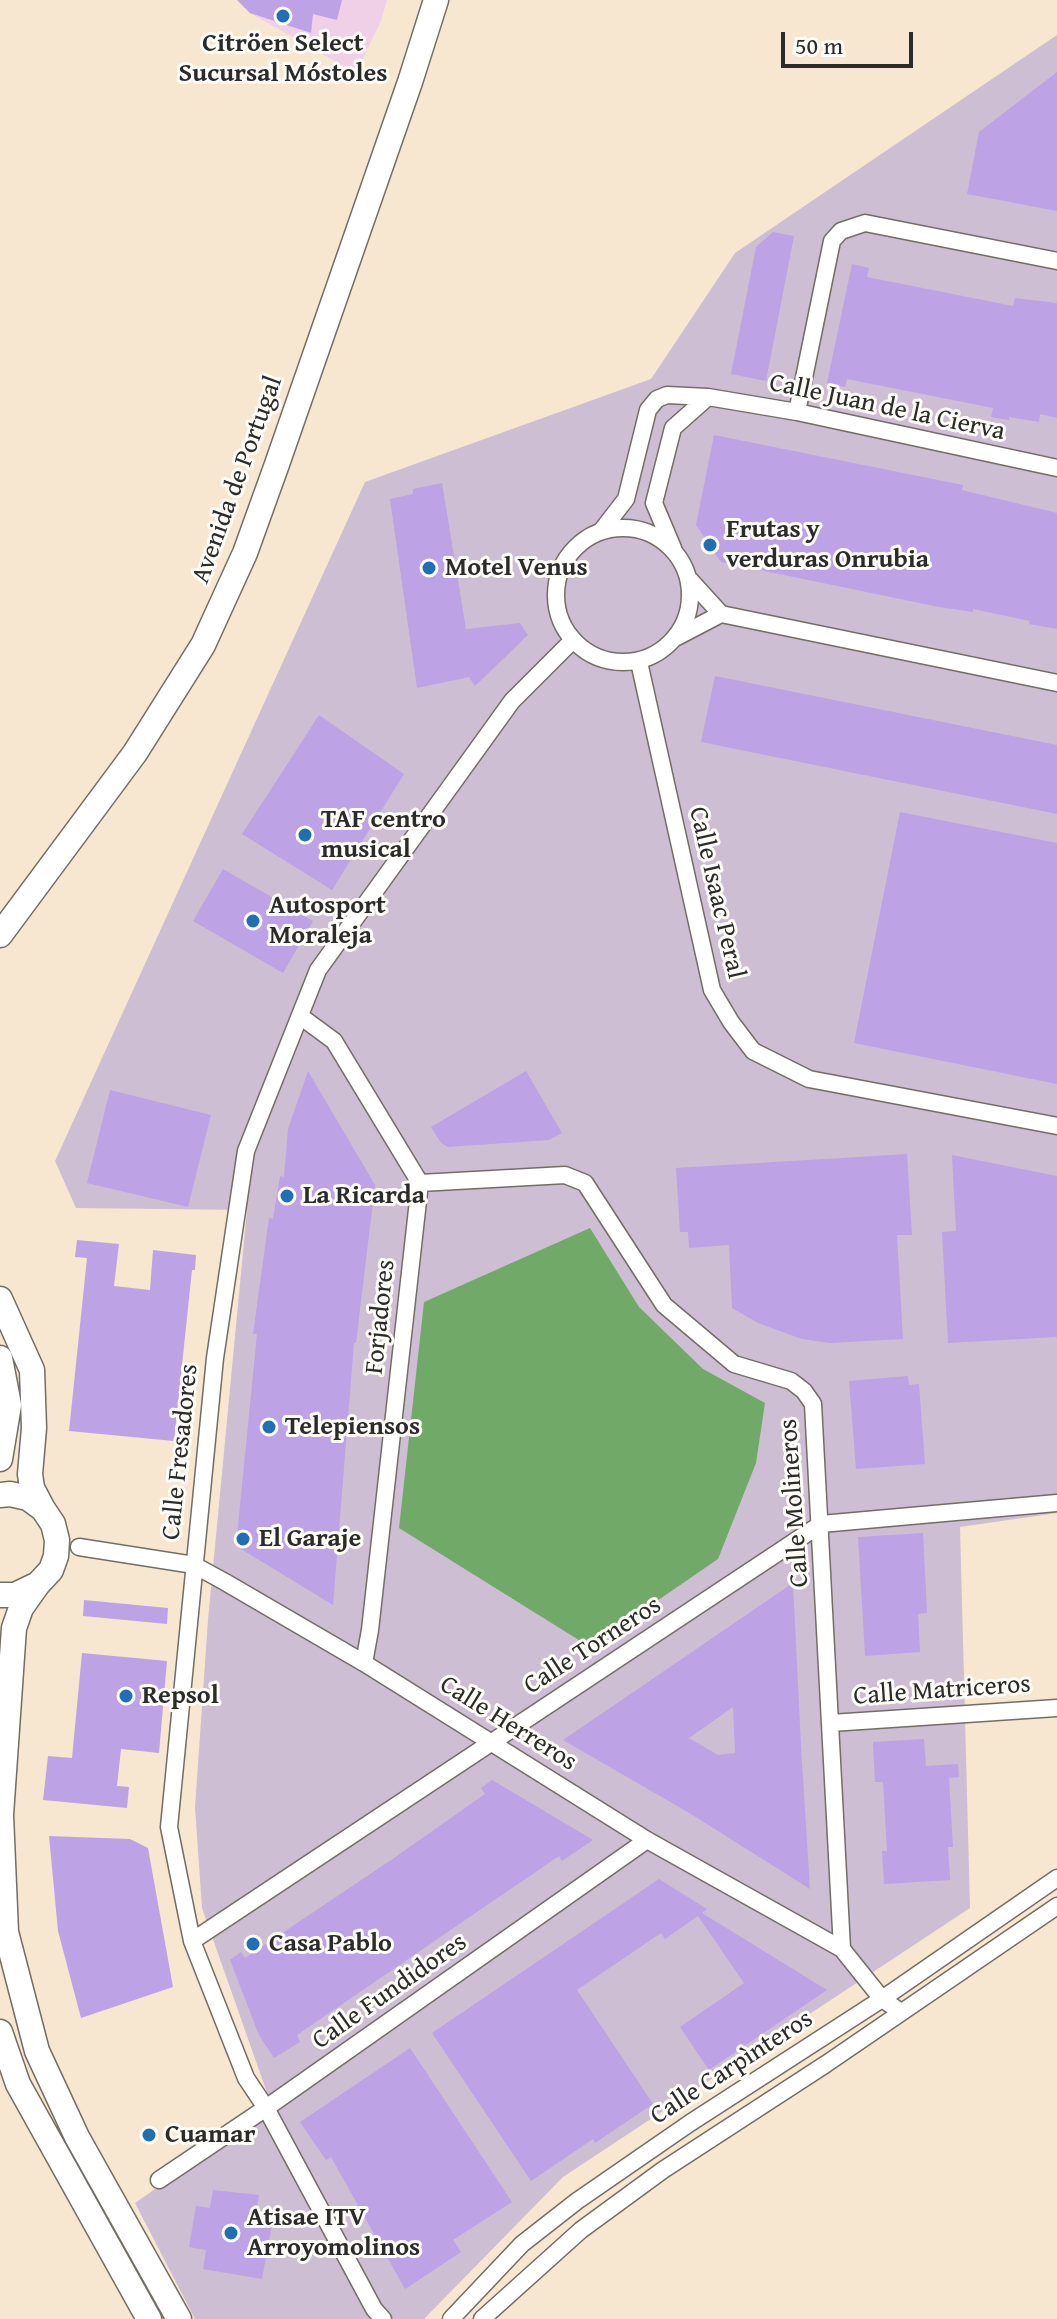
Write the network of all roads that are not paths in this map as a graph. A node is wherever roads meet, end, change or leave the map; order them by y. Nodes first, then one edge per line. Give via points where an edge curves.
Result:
1 (436, 0) edge
2 (1057, 261) edge
3 (708, 397) junction
4 (797, 412) junction
5 (1057, 468) edge
6 (602, 530) junction
7 (673, 548) junction
8 (690, 580) junction
9 (721, 614) junction
10 (677, 637) junction
11 (571, 642) junction
12 (639, 662) junction
13 (1057, 683) edge
14 (0, 934) edge
15 (300, 1016) junction
16 (1057, 1126) edge
17 (420, 1183) junction
18 (0, 1299) edge
19 (0, 1358) edge
20 (0, 1459) edge
21 (0, 1495) edge
22 (1057, 1503) edge
23 (48, 1517) junction
24 (821, 1524) junction
25 (79, 1547) junction
26 (194, 1565) junction
27 (44, 1577) junction
28 (0, 1595) edge
29 (364, 1663) junction
30 (1057, 1708) edge
31 (831, 1723) junction
32 (491, 1742) junction
33 (647, 1840) junction
34 (1057, 1878) edge
35 (1057, 1906) edge
36 (192, 1941) junction
37 (842, 1949) junction
38 (882, 1999) junction
39 (901, 2012) junction
40 (0, 2032) edge
41 (266, 2108) junction
42 (159, 2180) dead end
43 (149, 2319) edge
44 (179, 2319) edge
45 (383, 2319) edge
46 (451, 2319) edge
47 (482, 2319) edge

1 - 14 main road, Avenida de Portugal via 261,510 203,645 135,753
2 - 4 street via 865,223 841,231 832,241
3 - 4 street, Calle Juan de la Cierva
3 - 6 street via 667,395 648,410 626,499
3 - 7 street via 673,428 654,503
4 - 5 street, Calle Juan de la Cierva
6 - 7 street via 638,528
6 - 11 street via 569,552 555,582 556,614
7 - 8 street
8 - 9 street
8 - 10 street via 691,608
9 - 10 street
9 - 13 street
10 - 12 street
11 - 12 street via 601,661
11 - 15 street, Calle Fresadores via 512,701 318,970
12 - 16 street, Calle Isaac Peral via 712,990 753,1051 809,1079
15 - 17 street via 334,1041
15 - 26 street, Calle Fresadores via 246,1151 215,1358
17 - 24 street, Calle Molineros via 565,1175 585,1183 664,1305 734,1364 791,1381 813,1404
17 - 29 street, Forjadores
18 - 23 main road via 32,1370 30,1474
19 - 20 main road via 9,1405
21 - 23 main road via 28,1498
22 - 24 street
23 - 25 street
23 - 27 main road via 57,1540 56,1556
24 - 31 street, Calle Molineros
24 - 32 street, Calle Torneros
25 - 26 street, Calle Herreros
25 - 27 street
26 - 29 street, Calle Herreros
26 - 36 street, Calle Fresadores via 169,1827
27 - 28 main road via 15,1595
27 - 44 main road via 21,1608 14,1628 1,1815 6,1932 37,2051 77,2137
29 - 32 street, Calle Herreros
30 - 31 street, Calle Matriceros
31 - 37 street, Calle Molineros
32 - 33 street, Calle Herreros
32 - 36 street, Calle Torneros
33 - 37 street, Calle Herreros
33 - 41 street, Calle Fundidores
34 - 38 street, Calle Carpìnteros
35 - 39 street, Calle Carpìnteros
36 - 41 street, Calle Fresadores via 246,2078
37 - 38 street, Calle Herreros
38 - 39 street, Calle Herreros
38 - 46 street, Calle Carpìnteros via 577,2201 522,2244
39 - 47 street, Calle Carpìnteros via 581,2230
40 - 43 main road via 18,2084
41 - 42 street, Calle Fundidores
41 - 45 street, Calle Fresadores

